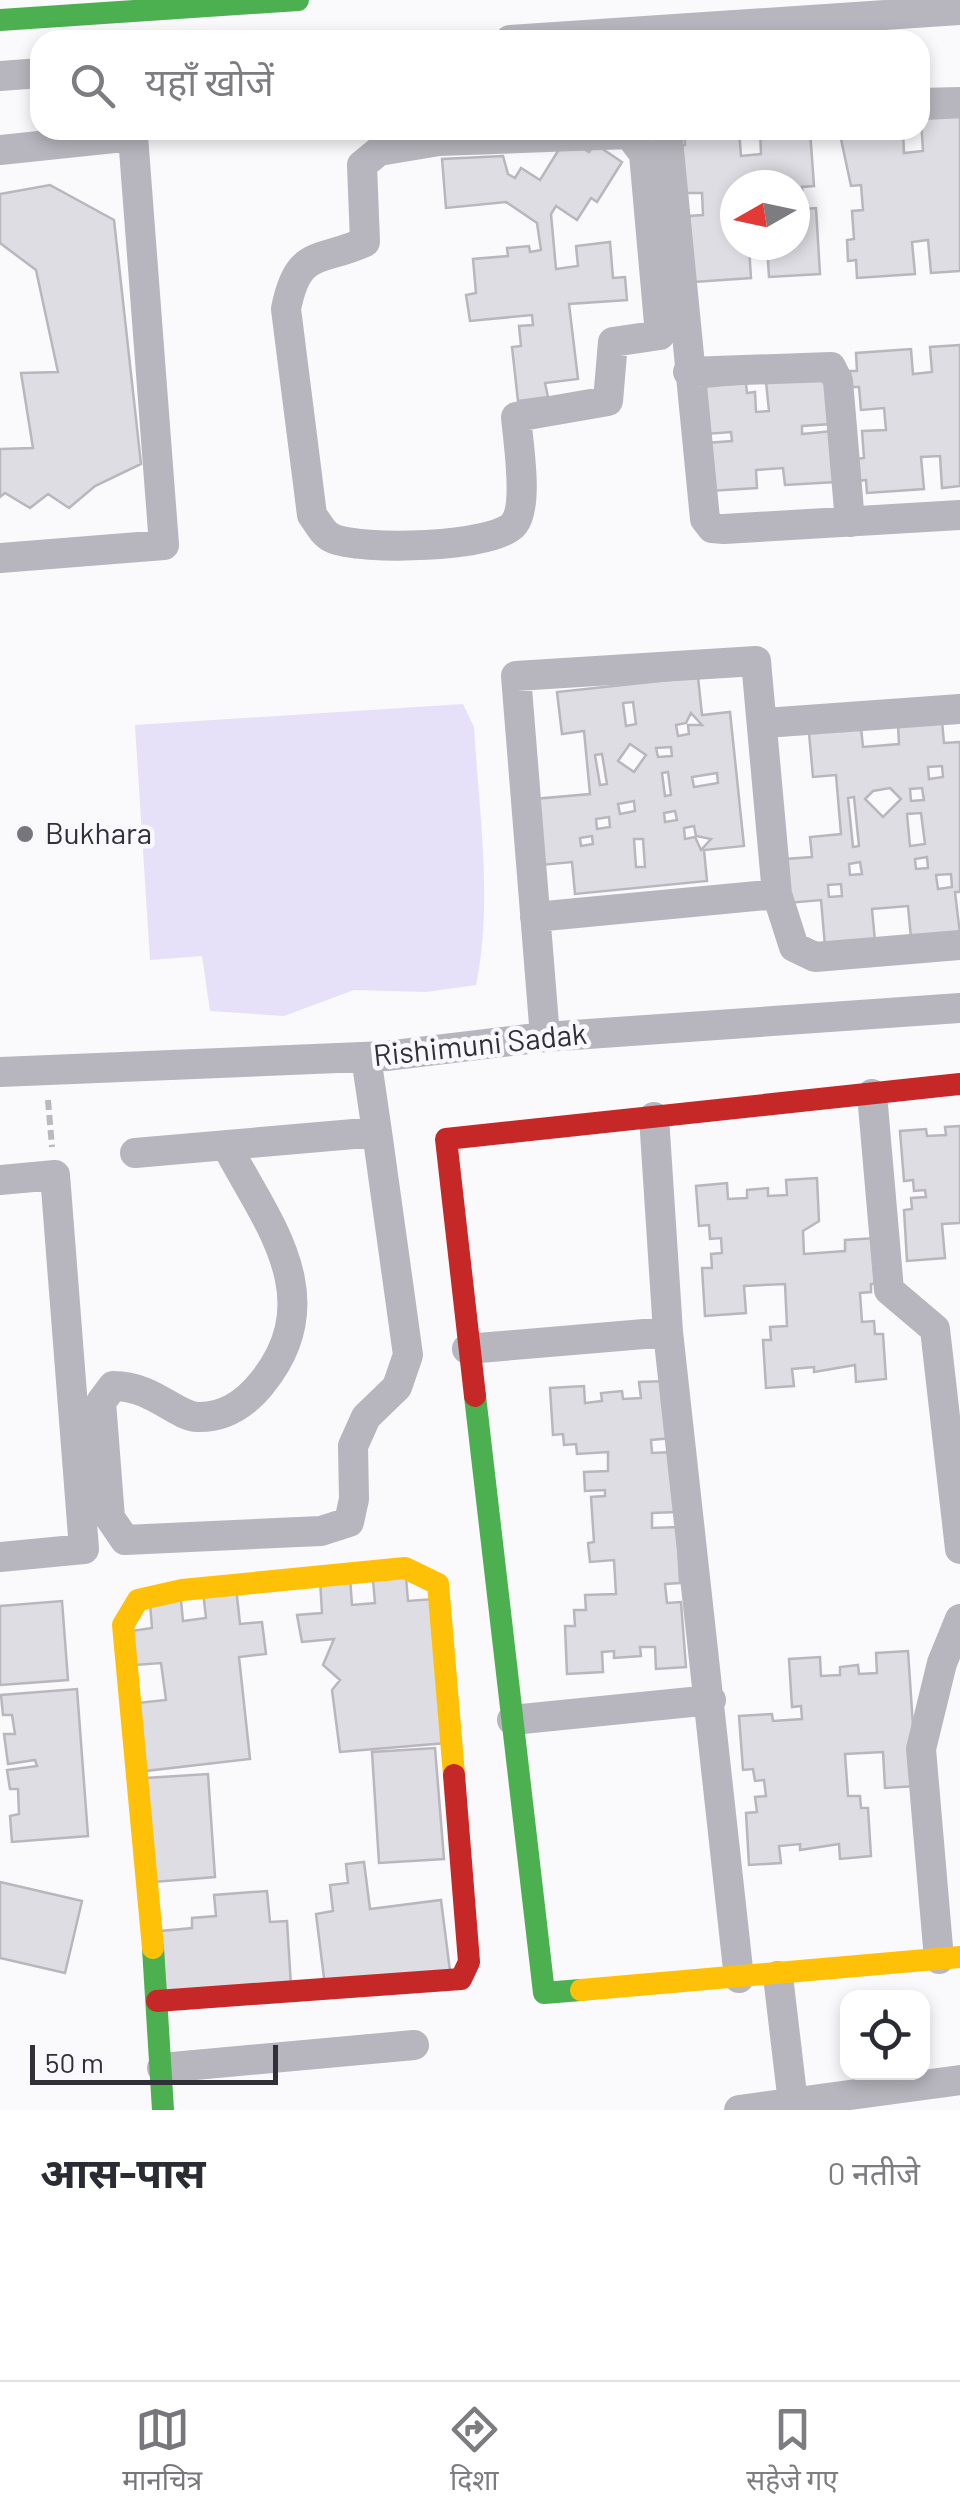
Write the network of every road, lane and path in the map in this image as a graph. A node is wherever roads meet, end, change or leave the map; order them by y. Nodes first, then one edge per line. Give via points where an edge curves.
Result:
1 (298, 0) edge
2 (960, 10) edge
3 (0, 20) edge
4 (817, 30) edge
5 (30, 74) edge
6 (0, 76) edge
7 (960, 102) edge
8 (930, 103) edge
9 (78, 140) edge
10 (133, 140) edge
11 (421, 140) edge
12 (634, 140) edge
13 (668, 140) edge
14 (0, 150) edge
15 (688, 372) junction
16 (960, 515) edge
17 (850, 522) junction
18 (0, 558) edge
19 (960, 709) edge
20 (765, 723) junction
21 (777, 894) junction
22 (535, 917) junction
23 (960, 945) edge
24 (960, 1008) edge
25 (545, 1037) junction
26 (366, 1057) junction
27 (0, 1072) edge
28 (960, 1084) edge
29 (872, 1094) junction
30 (654, 1117) junction
31 (377, 1132) junction
32 (226, 1145) junction
33 (135, 1153) dead end
34 (0, 1180) edge
35 (948, 1327) edge
36 (668, 1332) junction
37 (466, 1348) junction
38 (960, 1549) edge
39 (0, 1557) edge
40 (960, 1619) edge
41 (951, 1662) edge
42 (711, 1700) junction
43 (512, 1720) junction
44 (950, 1958) edge
45 (778, 1976) junction
46 (739, 1978) junction
47 (157, 2001) junction
48 (414, 2045) dead end
49 (162, 2068) junction
50 (960, 2080) edge
51 (793, 2103) junction
52 (163, 2110) edge
53 (739, 2110) edge

1 - 3 street
2 - 4 street
5 - 6 street
7 - 8 street
9 - 14 street
10 - 18 street via 164,544
11 - 12 street via 380,151 362,165 365,242 313,259 292,278 286,309 312,515 327,536 350,544 500,536 521,504 516,417 608,401 613,342 660,335 644,154
13 - 15 street
15 - 17 street via 702,509 712,528
15 - 17 street via 831,368 838,382
16 - 17 street
19 - 20 street
20 - 21 street
20 - 22 street via 756,661 516,676
21 - 22 street
21 - 23 street via 794,947 815,957
22 - 25 street
24 - 25 street, Rishimuni Sadak
25 - 26 street, Rishimuni Sadak
26 - 27 street, Rishimuni Sadak
26 - 31 street
28 - 29 street
29 - 30 street
29 - 35 street via 888,1290
30 - 36 street
30 - 37 street via 446,1139
31 - 32 street
31 - 32 street via 408,1356 397,1387 366,1417 353,1446 349,1522 321,1530 125,1540 110,1518 101,1402 112,1386 136,1386 196,1417 243,1406 273,1370 290,1326 290,1267
32 - 33 street
34 - 39 street via 55,1175 84,1548
35 - 38 street
36 - 37 street
36 - 42 street
37 - 43 street
40 - 41 street
41 - 44 street via 921,1749
42 - 43 street
42 - 46 street
43 - 46 street via 544,1993
44 - 45 street
45 - 46 street
45 - 51 street
47 - 47 street via 122,1625 138,1600 405,1568 438,1584 469,1962 461,1979
47 - 49 street
48 - 49 street
49 - 52 street
50 - 51 street
51 - 53 street

